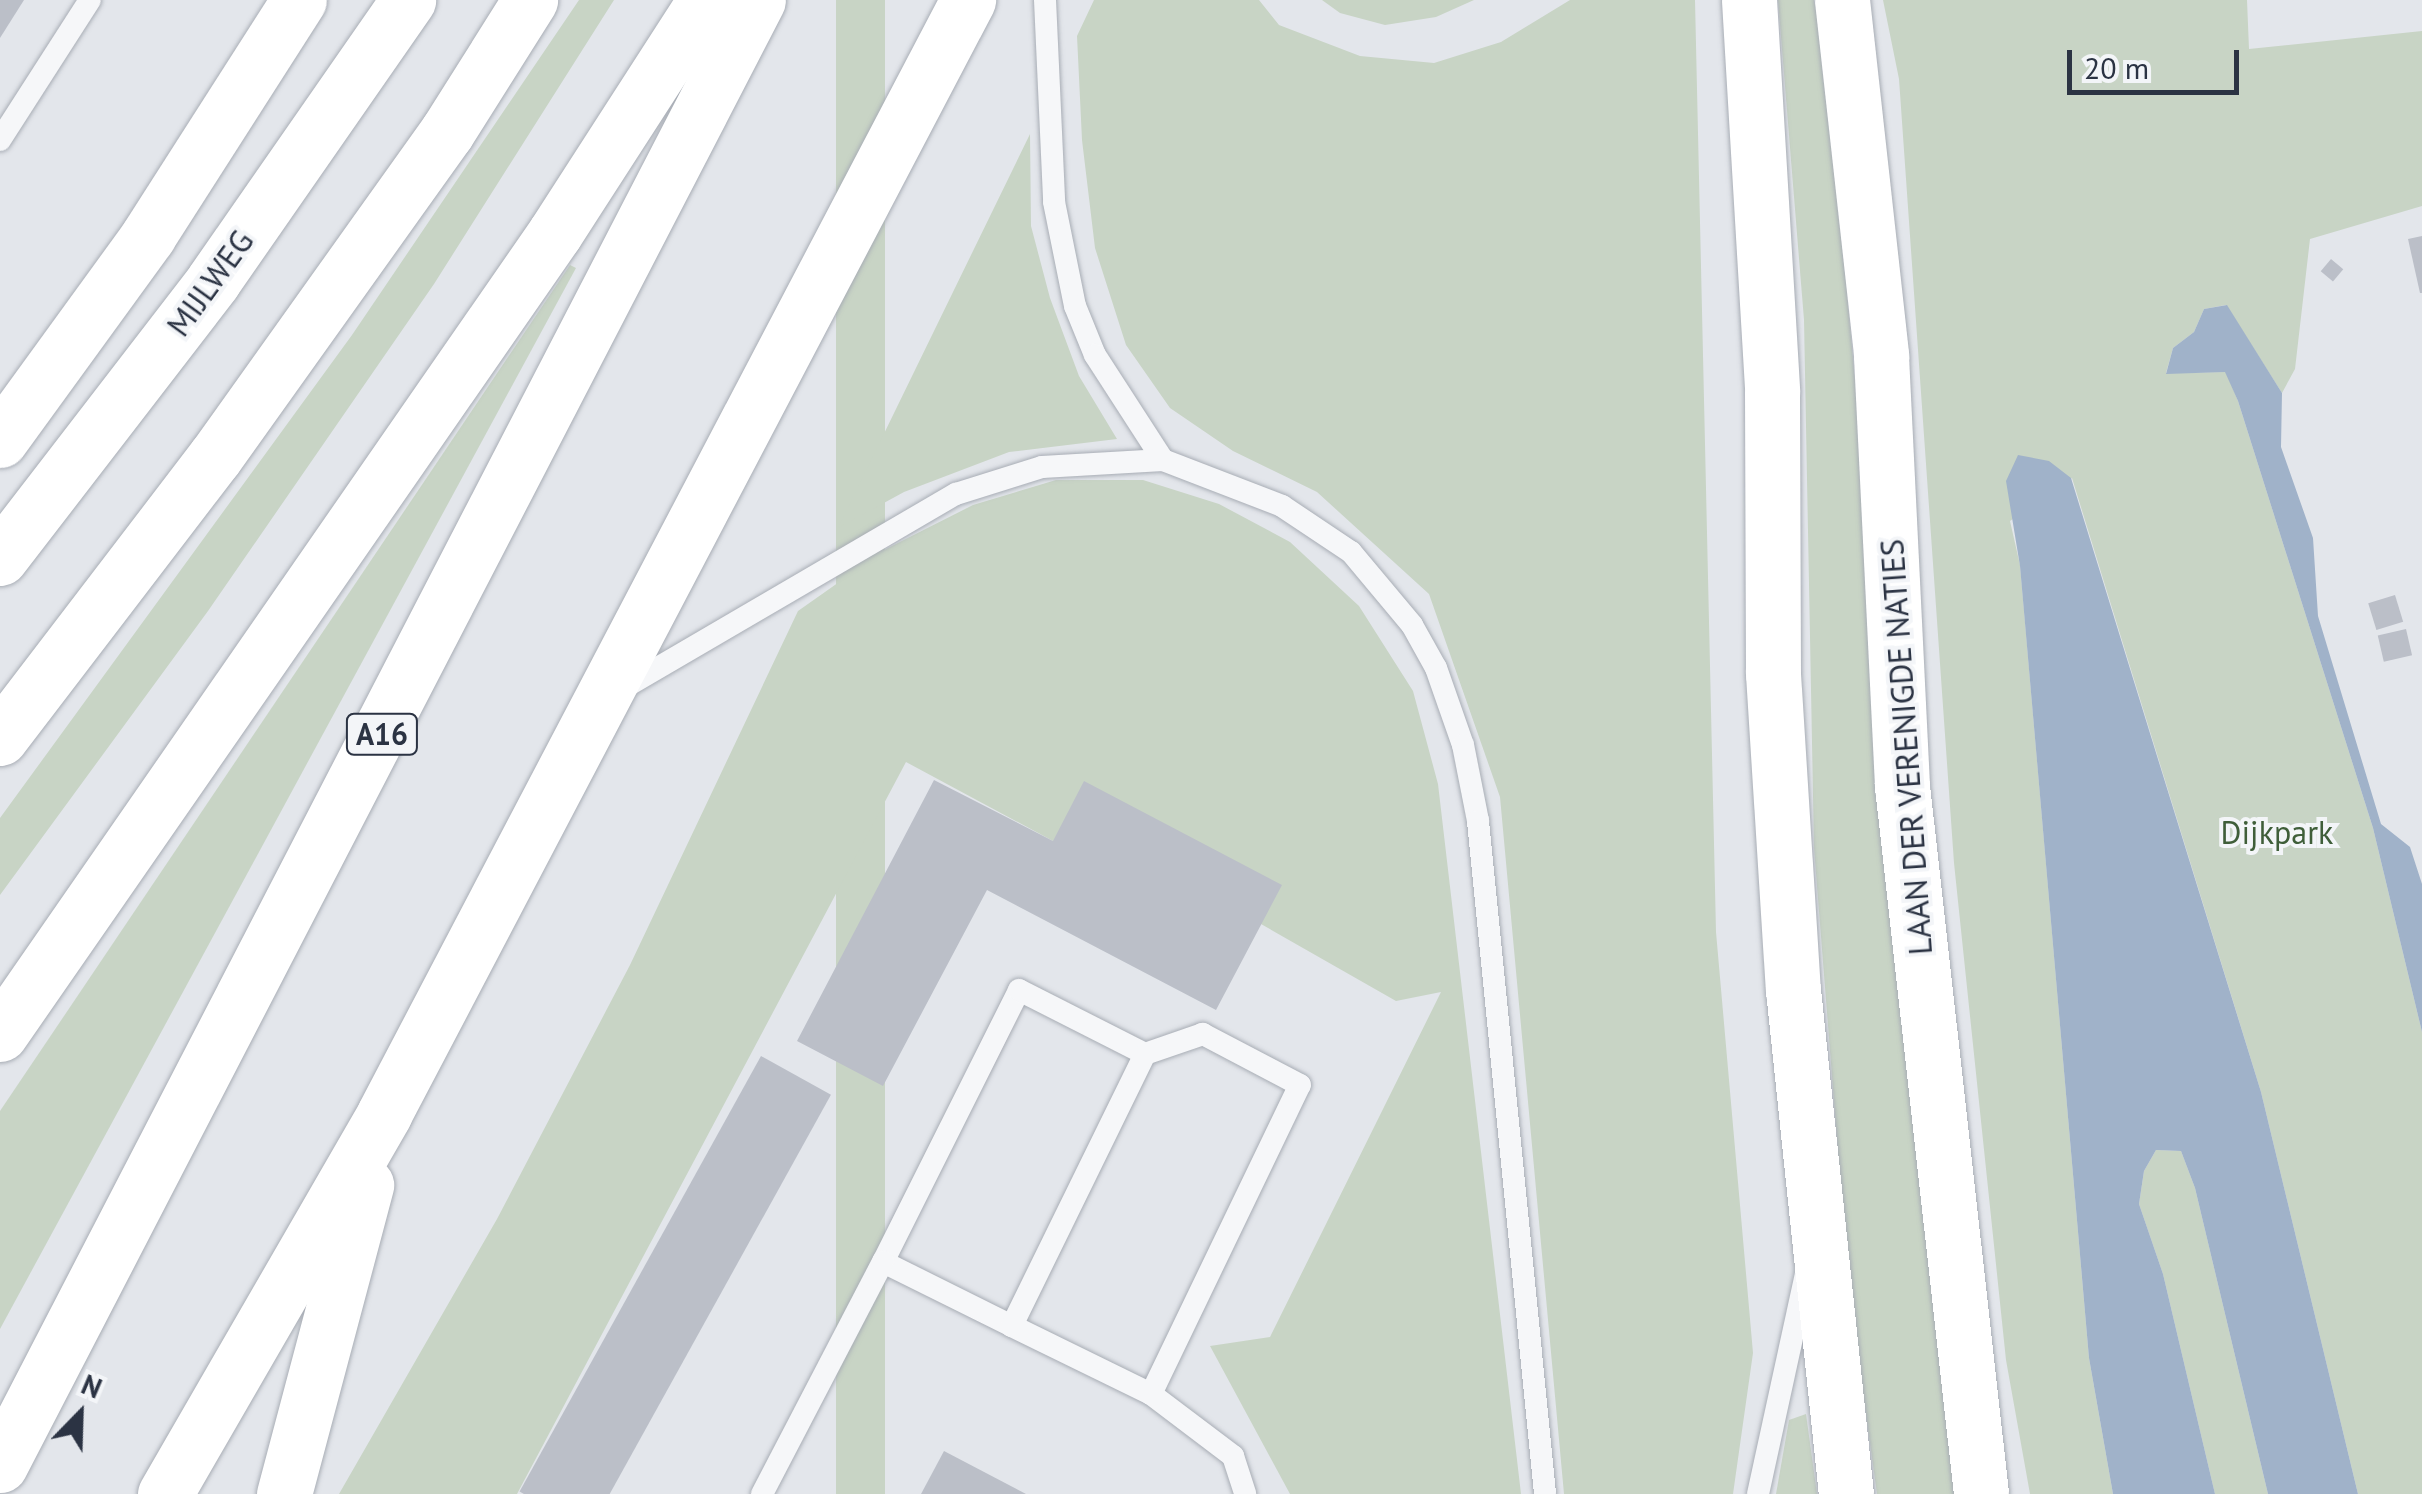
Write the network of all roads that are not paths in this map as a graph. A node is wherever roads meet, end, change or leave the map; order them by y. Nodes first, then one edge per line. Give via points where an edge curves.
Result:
1 (90, 0) edge
2 (299, 0) edge
3 (408, 0) edge
4 (530, 0) edge
5 (706, 0) edge
6 (758, 0) edge
7 (968, 0) edge
8 (1045, 0) edge
9 (1749, 0) edge
10 (1842, 0) edge
11 (0, 140) edge
12 (0, 440) edge
13 (1163, 460) junction
14 (0, 558) edge
15 (604, 700) junction
16 (0, 738) edge
17 (0, 1034) edge
18 (1146, 1054) junction
19 (384, 1114) junction
20 (1816, 1231) junction
21 (883, 1262) junction
22 (1012, 1326) junction
23 (1151, 1394) junction
24 (0, 1465) edge
25 (165, 1494) edge
26 (284, 1494) edge
27 (762, 1494) edge
28 (1246, 1494) edge
29 (1546, 1494) edge
30 (1758, 1494) edge
31 (1846, 1494) edge
32 (1981, 1494) edge

1 - 11 lane
2 - 12 main road via 148,236
3 - 14 main road, MIJLWEG via 213,281
4 - 16 main road via 447,132 215,456
5 - 17 main road via 554,233
6 - 24 main road, A16
7 - 15 main road
8 - 13 lane via 1054,202 1075,306 1114,388
9 - 20 main road via 1772,392 1773,674
10 - 32 main road, LAAN DER VERENIGDE NATIES via 1880,356 1902,786
13 - 15 lane via 1042,467 956,494
13 - 29 lane via 1240,487 1320,528 1377,580 1436,668 1463,744 1478,821
15 - 19 main road
18 - 21 lane via 1019,990
18 - 22 lane
18 - 23 lane via 1203,1034 1300,1085
19 - 25 main road
19 - 26 main road
20 - 30 lane
20 - 31 main road
21 - 22 lane
21 - 27 lane
22 - 23 lane
23 - 28 lane via 1233,1456

